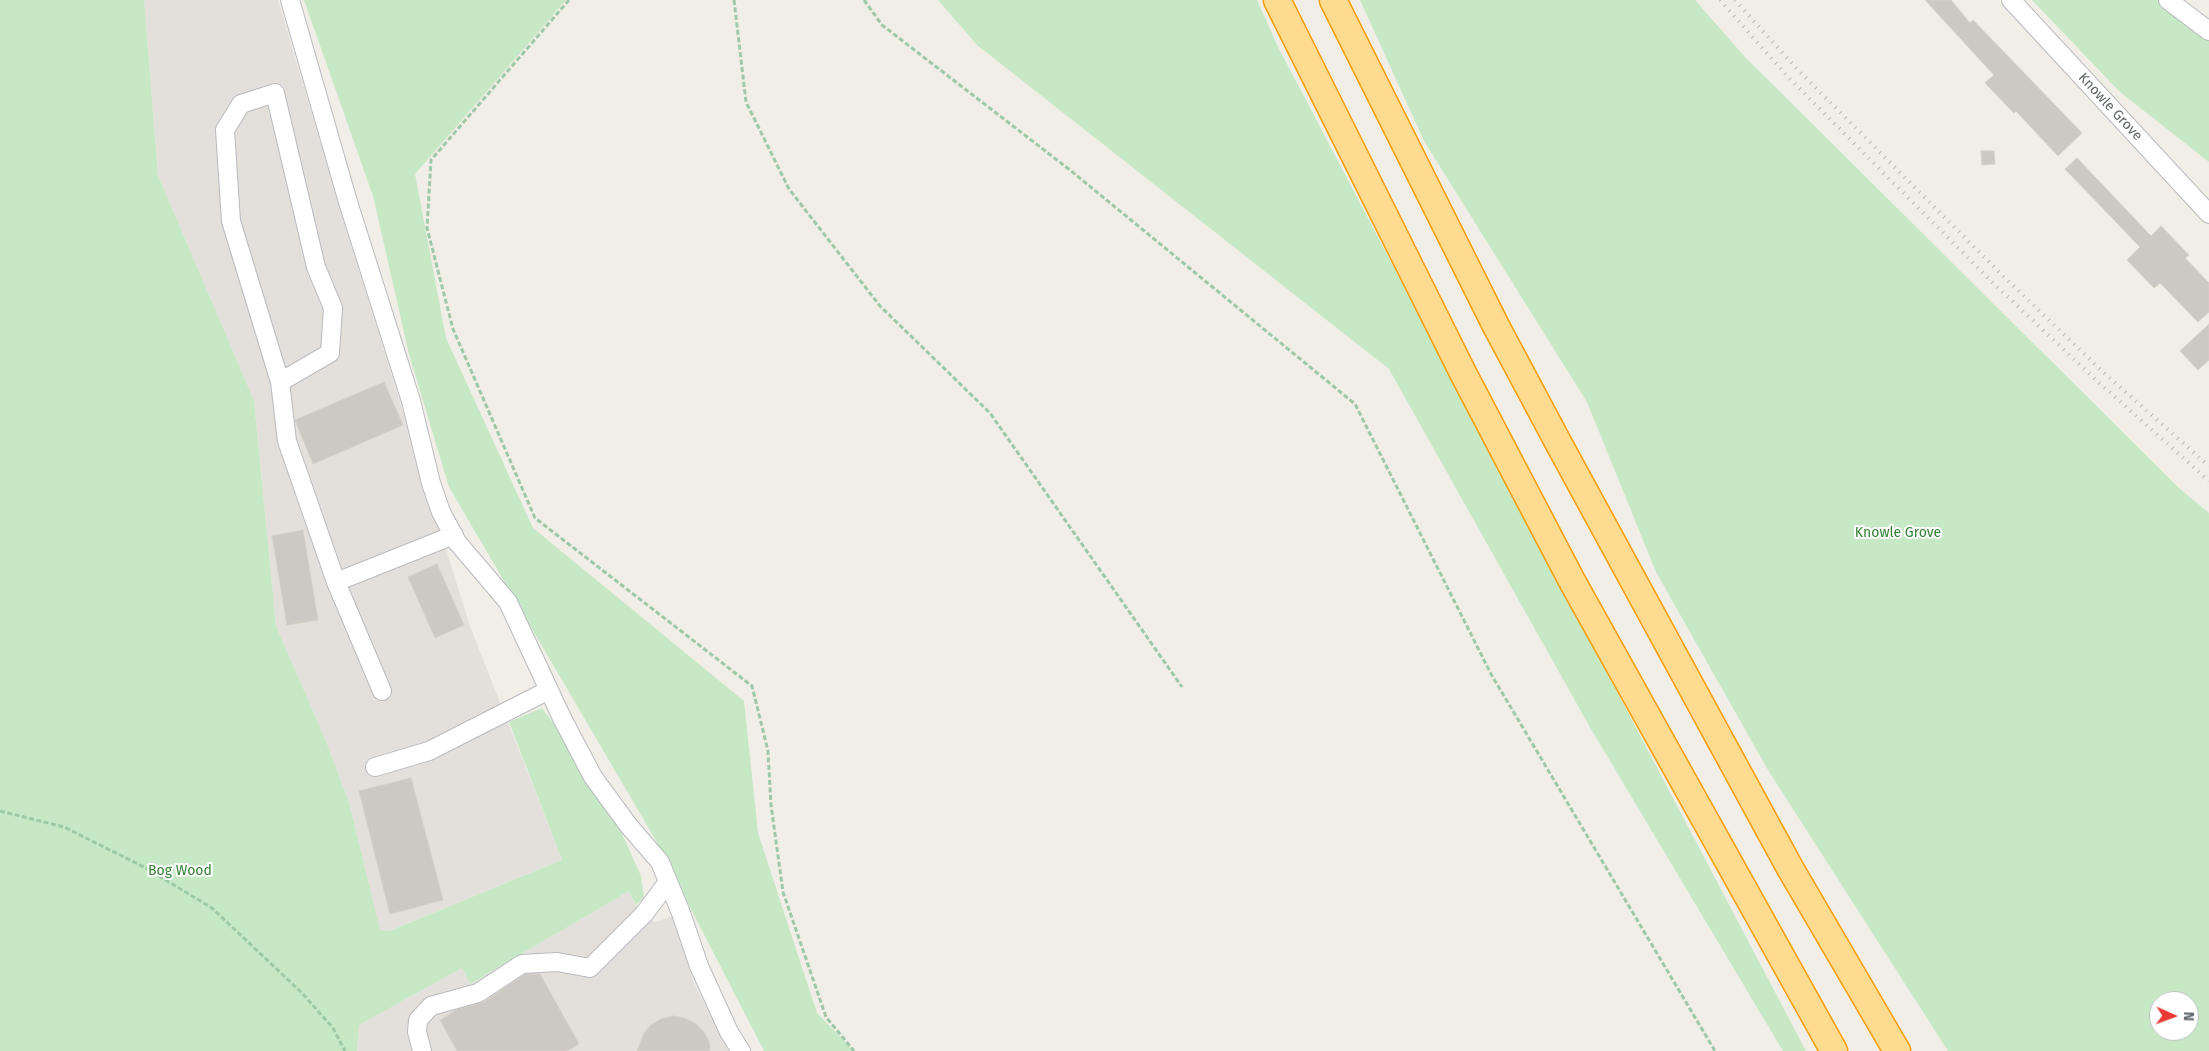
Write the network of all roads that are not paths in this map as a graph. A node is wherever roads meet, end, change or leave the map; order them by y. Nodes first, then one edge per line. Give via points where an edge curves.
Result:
1 (290, 0) edge
2 (1278, 0) edge
3 (1333, 0) edge
4 (2010, 0) edge
5 (2168, 0) edge
6 (2209, 31) edge
7 (2209, 214) edge
8 (280, 382) junction
9 (454, 535) junction
10 (336, 582) junction
11 (549, 690) junction
12 (382, 691) dead end
13 (375, 767) dead end
14 (668, 882) junction
15 (422, 1051) edge
16 (741, 1051) edge
17 (1834, 1051) edge
18 (1897, 1051) edge

1 - 9 street via 348,202 411,401 431,483 441,512
2 - 17 highway via 1462,373 1572,580
3 - 18 highway via 1564,455 1790,868
4 - 7 street, Knowle Grove
5 - 6 street
8 - 8 street via 231,221 225,130 241,104 275,93 316,267 333,308 330,353
8 - 10 street via 288,442
9 - 10 street
9 - 11 street via 508,602
10 - 12 street
11 - 13 street via 429,751
11 - 14 street via 593,777 660,862
14 - 15 street via 644,914 590,968 558,962 522,964 478,993 431,1006 418,1020 417,1032
14 - 16 street via 699,966

